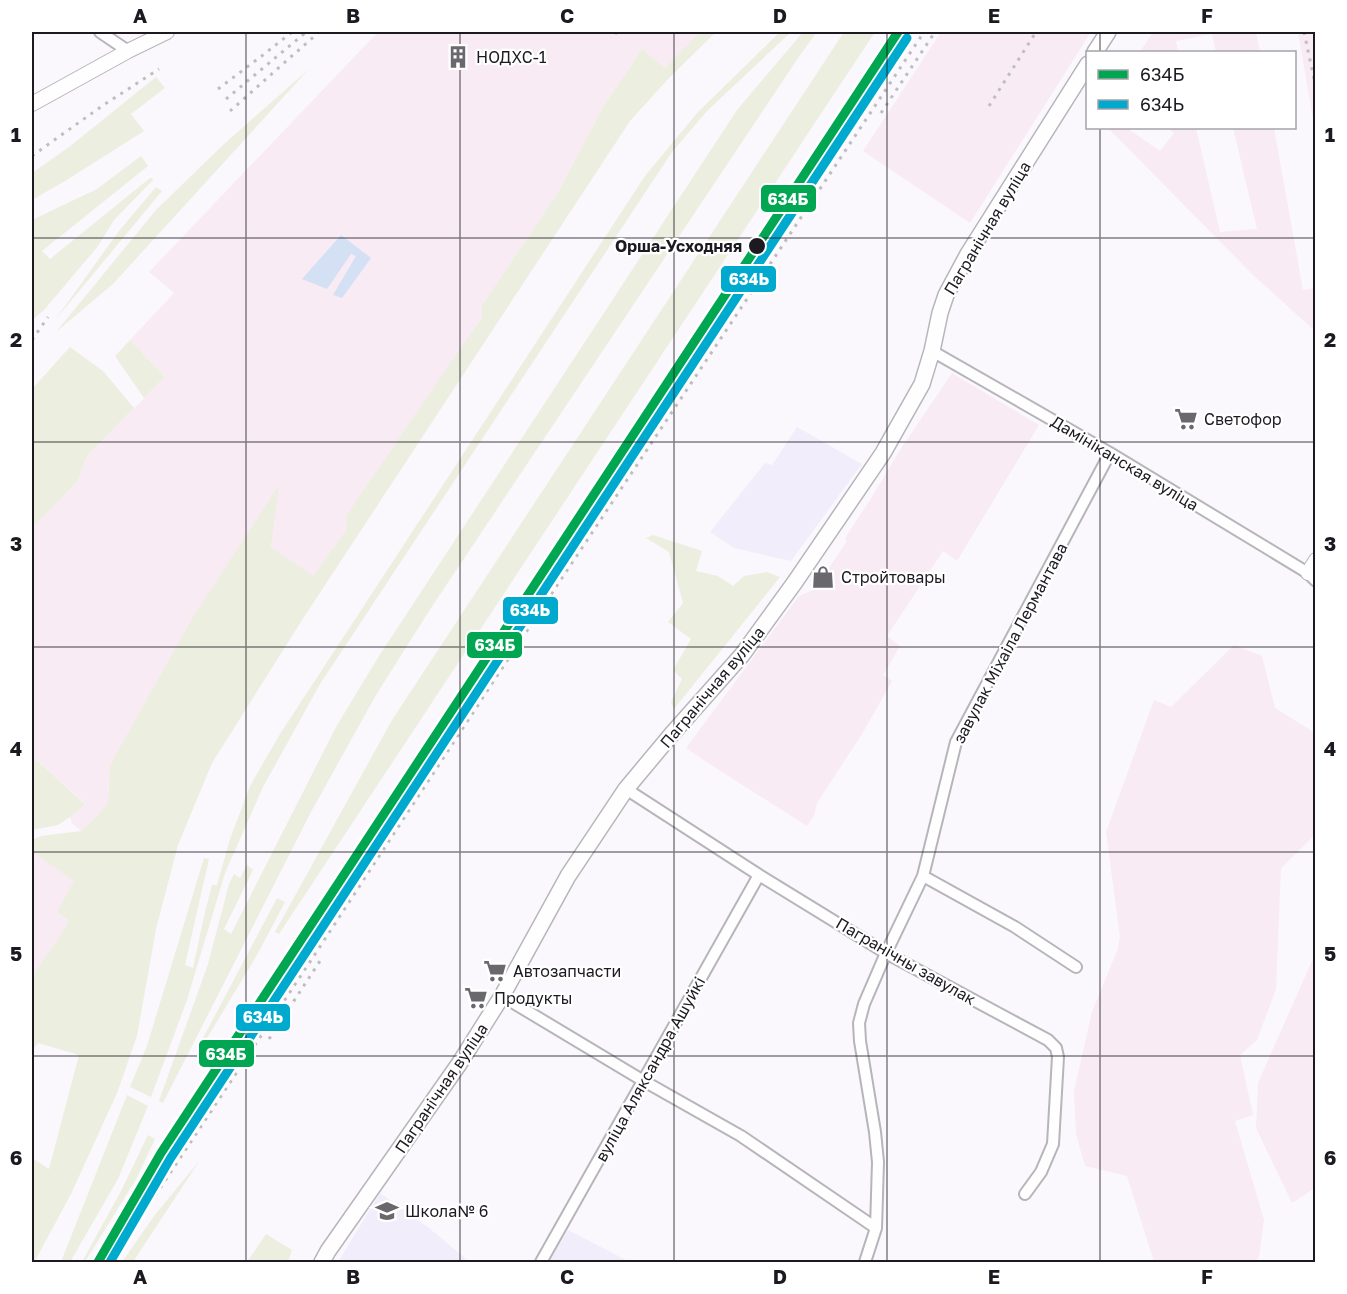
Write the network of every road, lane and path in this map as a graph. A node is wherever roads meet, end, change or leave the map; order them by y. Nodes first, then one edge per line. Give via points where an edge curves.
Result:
1 (100, 32) edge
2 (167, 32) edge
3 (1108, 32) edge
4 (128, 51) junction
5 (1096, 51) edge
6 (1086, 67) edge
7 (32, 104) edge
8 (932, 351) junction
9 (1110, 453) junction
10 (1316, 560) edge
11 (1312, 577) edge
12 (626, 789) junction
13 (759, 875) junction
14 (923, 876) junction
15 (886, 953) junction
16 (1076, 967) dead end
17 (502, 996) junction
18 (642, 1080) junction
19 (1025, 1194) dead end
20 (876, 1228) junction
21 (322, 1263) edge
22 (541, 1263) edge
23 (865, 1263) edge

1 - 4 street
2 - 4 street
3 - 5 main road
4 - 7 street
6 - 8 main road, Пагранічная вуліца via 968,254 946,295
8 - 9 street, Дамініканская вуліца
8 - 12 main road, Пагранічная вуліца via 918,394 883,453 795,582 742,655
9 - 11 street, Дамініканская вуліца
9 - 14 street, завулак Міхаіла Лермантава via 956,742
10 - 11 street
12 - 13 street, Пагранічны завулак
12 - 17 main road, Пагранічная вуліца via 568,876
13 - 15 street, Пагранічны завулак
13 - 18 street, вуліца Аляксандра Ашуйкі
14 - 15 street, завулак Міхаіла Лермантава
14 - 16 street via 1015,927
15 - 19 street, Пагранічны завулак via 1048,1040 1056,1048 1053,1144 1041,1172
15 - 20 street, завулак Міхаіла Лермантава via 859,1023 878,1162
17 - 18 street
17 - 21 main road, Пагранічная вуліца
18 - 20 street via 741,1136
18 - 22 street, вуліца Аляксандра Ашуйкі
20 - 23 street, завулак Міхаіла Лермантава

